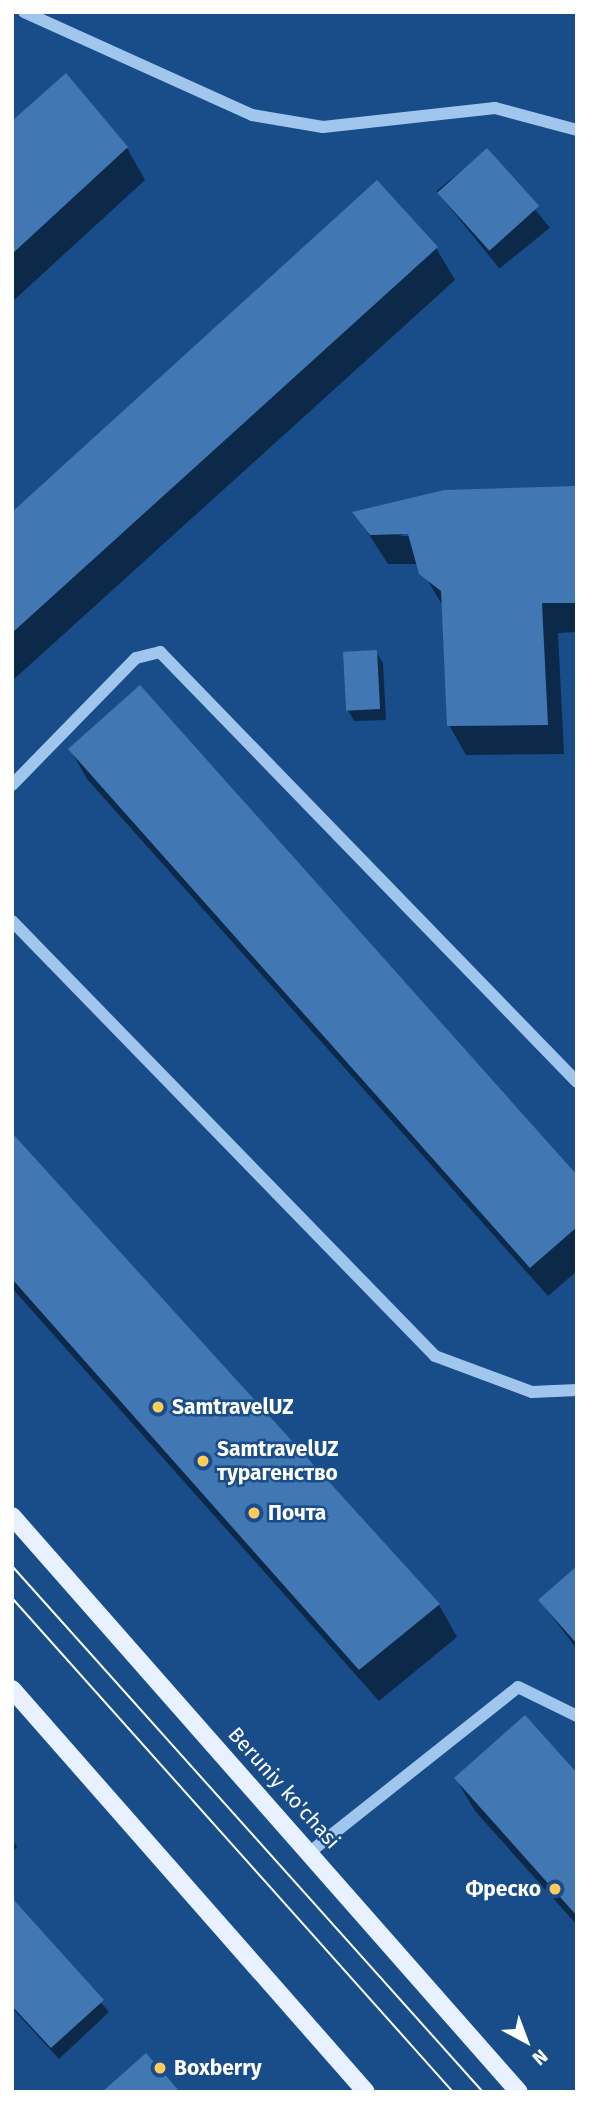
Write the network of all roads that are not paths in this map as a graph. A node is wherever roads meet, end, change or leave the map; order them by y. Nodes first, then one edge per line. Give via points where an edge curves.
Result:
1 (24, 12) edge
2 (577, 130) edge
3 (12, 785) edge
4 (12, 921) edge
5 (577, 1082) edge
6 (577, 1390) edge
7 (12, 1516) edge
8 (12, 1689) edge
9 (577, 1716) edge
10 (310, 1852) junction
11 (366, 2092) edge
12 (519, 2092) edge

1 - 2 street via 252,115 323,127 495,108
3 - 5 street via 136,658 159,652
4 - 6 street via 435,1356 532,1392
7 - 10 main road, Beruniy ko'chasi
8 - 11 main road
9 - 10 street via 518,1687
10 - 12 main road, Beruniy ko'chasi

